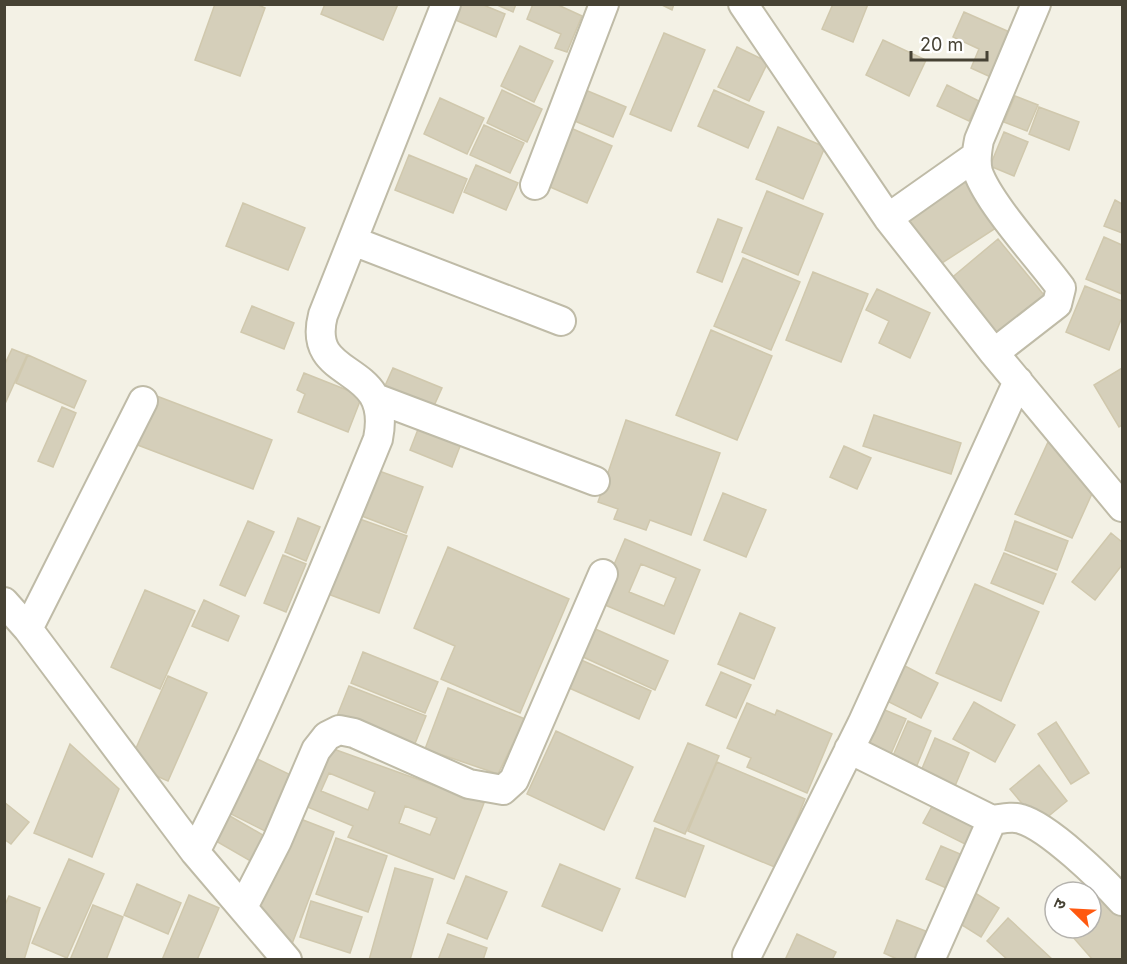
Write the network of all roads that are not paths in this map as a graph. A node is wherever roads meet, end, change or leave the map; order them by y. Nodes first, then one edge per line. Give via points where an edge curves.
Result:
1 (446, 4) edge
2 (604, 4) edge
3 (743, 4) edge
4 (1036, 4) edge
5 (976, 156) junction
6 (535, 185) dead end
7 (888, 218) junction
8 (353, 241) junction
9 (561, 321) dead end
10 (994, 353) junction
11 (1018, 381) junction
12 (378, 399) junction
13 (143, 402) dead end
14 (595, 481) dead end
15 (1122, 507) edge
16 (603, 574) dead end
17 (4, 602) edge
18 (28, 629) junction
19 (849, 749) junction
20 (992, 820) junction
21 (195, 852) junction
22 (1122, 901) edge
23 (243, 907) junction
24 (747, 955) dead end
25 (287, 960) edge
26 (930, 960) edge

1 - 8 street
2 - 6 street
3 - 7 street
4 - 5 street via 979,140
5 - 7 street
5 - 10 street via 978,172 989,195 1061,288 1057,304
7 - 10 street
8 - 9 street
8 - 12 street via 318,333 338,366 371,389
10 - 11 street
11 - 15 street
11 - 19 street
12 - 14 street
12 - 21 street via 382,422 378,439 307,613 240,764
13 - 18 street
16 - 23 street via 514,780 503,790 469,784 339,730 327,736 316,750 277,841
17 - 18 street
18 - 21 street
19 - 20 street
19 - 24 street
20 - 22 street via 1020,818 1037,826 1102,879
20 - 26 street
21 - 23 street
23 - 25 street

